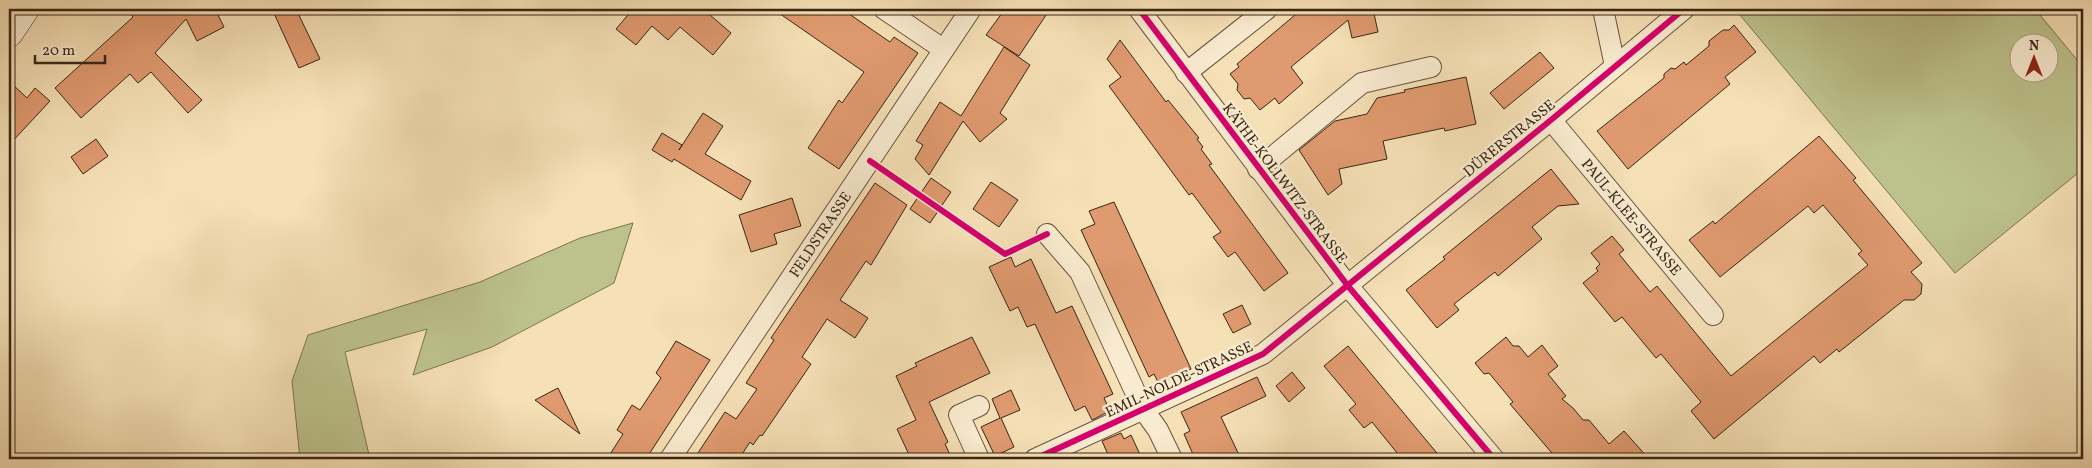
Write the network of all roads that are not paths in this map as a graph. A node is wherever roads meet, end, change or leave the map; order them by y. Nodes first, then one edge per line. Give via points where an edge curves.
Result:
1 (25, 9) edge
2 (884, 9) edge
3 (971, 9) edge
4 (1139, 9) edge
5 (1267, 9) edge
6 (1603, 9) edge
7 (1684, 9) edge
8 (9, 33) edge
9 (943, 49) junction
10 (1615, 66) junction
11 (1431, 67) dead end
12 (1186, 73) junction
13 (1551, 120) junction
14 (1258, 169) junction
15 (1046, 234) dead end
16 (1348, 286) junction
17 (1713, 315) dead end
18 (979, 406) dead end
19 (1143, 409) junction
20 (670, 459) edge
21 (979, 459) edge
22 (1035, 459) edge
23 (1172, 459) edge
24 (1494, 459) edge

1 - 8 main road
2 - 9 street
3 - 9 street, FELDSTRASSE
4 - 12 street, KÄTHE-KOLLWITZ-STRASSE
5 - 12 street
6 - 10 street
7 - 10 street, DÜRERSTRASSE
9 - 20 street, FELDSTRASSE
10 - 13 street, DÜRERSTRASSE
11 - 14 street via 1362,83
12 - 14 street, KÄTHE-KOLLWITZ-STRASSE
13 - 16 street, DÜRERSTRASSE
13 - 17 street, PAUL-KLEE-STRASSE
14 - 16 street, KÄTHE-KOLLWITZ-STRASSE
15 - 19 street, EMIL-NOLDE-STRASSE via 1080,272
16 - 19 street, EMIL-NOLDE-STRASSE via 1263,354
16 - 24 street, KÄTHE-KOLLWITZ-STRASSE
18 - 21 street via 959,415
19 - 22 street, EMIL-NOLDE-STRASSE
19 - 23 street, EMIL-NOLDE-STRASSE

